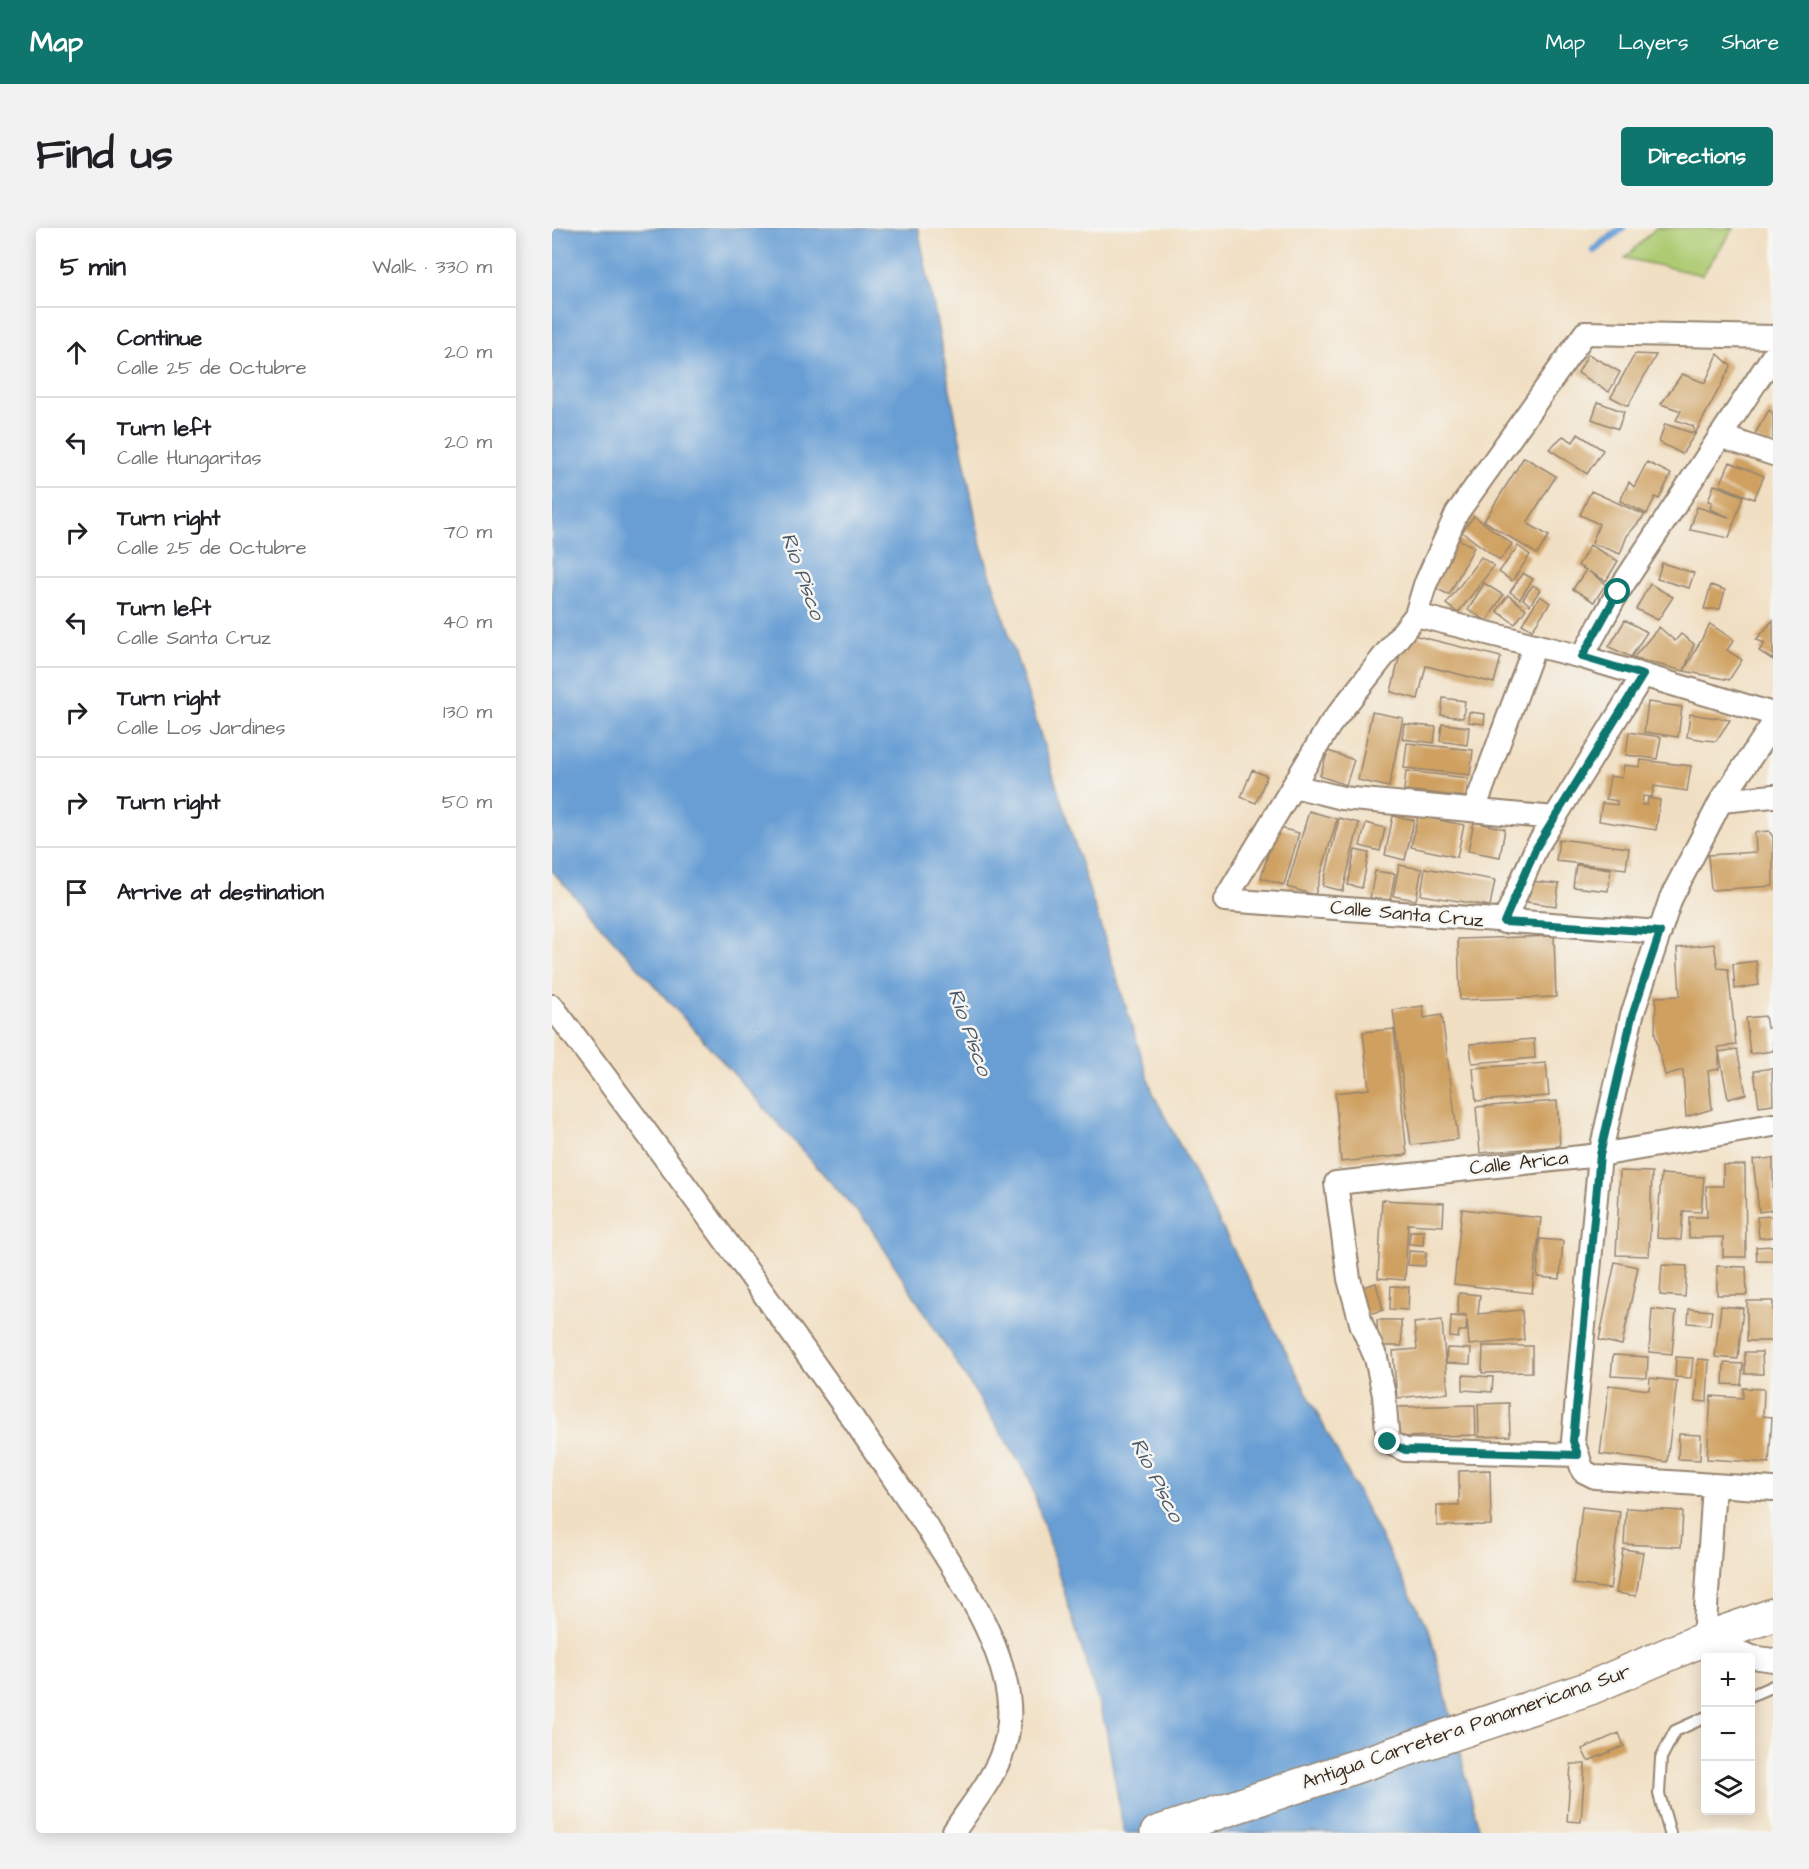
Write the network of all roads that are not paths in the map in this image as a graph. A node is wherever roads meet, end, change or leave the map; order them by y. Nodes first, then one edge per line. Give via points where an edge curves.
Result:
1 (1773, 337) edge
2 (1773, 356) edge
3 (1720, 436) junction
4 (1773, 454) edge
5 (1416, 615) junction
6 (1535, 645) junction
7 (1582, 657) junction
8 (1643, 675) junction
9 (1773, 714) edge
10 (1773, 724) edge
11 (1294, 786) junction
12 (1773, 796) edge
13 (1721, 801) junction
14 (1474, 810) junction
15 (1555, 818) junction
16 (1504, 922) junction
17 (1660, 932) junction
18 (552, 1006) edge
19 (1773, 1125) edge
20 (1600, 1155) junction
21 (1578, 1455) junction
22 (1714, 1485) junction
23 (1773, 1489) edge
24 (1773, 1616) edge
25 (1704, 1639) junction
26 (1773, 1660) edge
27 (1773, 1686) edge
28 (1755, 1694) edge
29 (1701, 1719) edge
30 (953, 1833) edge
31 (1157, 1833) edge
32 (1670, 1833) edge

1 - 5 street via 1585,333 1457,513
2 - 3 street
3 - 4 street
3 - 7 street via 1618,592
5 - 6 street
5 - 11 street via 1329,726
6 - 7 street
6 - 14 street
7 - 8 street
8 - 9 street
8 - 15 street
10 - 13 street
11 - 14 street via 1342,798
11 - 16 street, Calle Santa Cruz via 1225,900
12 - 13 street
13 - 17 street via 1671,898
14 - 15 street
15 - 16 street via 1536,848
16 - 17 street, Calle Santa Cruz
17 - 20 street via 1632,1016
18 - 30 street via 782,1318 887,1468 975,1604 999,1663 1008,1696 1008,1721 992,1779
19 - 20 street, Calle Arica
20 - 21 street via 1573,1441
20 - 21 street, Calle Arica via 1336,1183 1349,1279 1376,1358 1388,1442 1405,1450
21 - 22 street via 1583,1471 1595,1477
22 - 23 street
22 - 25 street
24 - 25 highway, Antigua Carretera Panamericana Sur
25 - 26 street via 1752,1657
25 - 31 highway, Antigua Carretera Panamericana Sur via 1590,1688
27 - 28 lane
29 - 32 lane via 1675,1731 1661,1758 1659,1794

